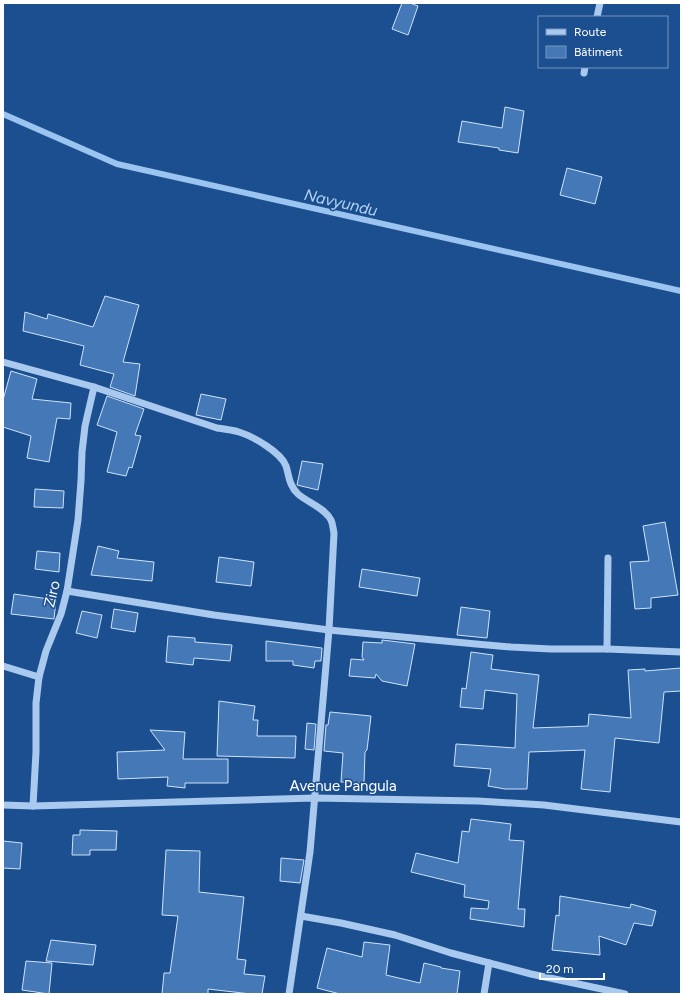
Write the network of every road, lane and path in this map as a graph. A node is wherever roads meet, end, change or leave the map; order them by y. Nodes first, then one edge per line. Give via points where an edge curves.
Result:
1 (600, 3) edge
2 (597, 16) edge
3 (3, 362) edge
4 (94, 387) junction
5 (608, 558) dead end
6 (67, 591) junction
7 (329, 630) junction
8 (607, 648) junction
9 (681, 652) edge
10 (3, 666) edge
11 (39, 677) junction
12 (314, 798) junction
13 (3, 805) edge
14 (33, 806) junction
15 (681, 822) edge
16 (301, 916) junction
17 (489, 963) junction
18 (289, 994) edge
19 (484, 994) edge
20 (625, 994) edge

1 - 2 street
3 - 4 street
4 - 6 street, Ziro via 85,426 78,520
4 - 7 street via 217,428 250,436 282,458 292,487 323,511 331,521 334,533
5 - 8 street
6 - 7 street via 214,615
6 - 11 street, Ziro
7 - 8 street via 511,647
7 - 12 street
8 - 9 street
10 - 11 street
11 - 14 street, Ziro
12 - 14 street, Avenue Pangula
12 - 15 street, Avenue Pangula via 544,805
12 - 16 street
13 - 14 street, Avenue Pangula
16 - 17 street via 395,935
16 - 18 street
17 - 19 street
17 - 20 street

